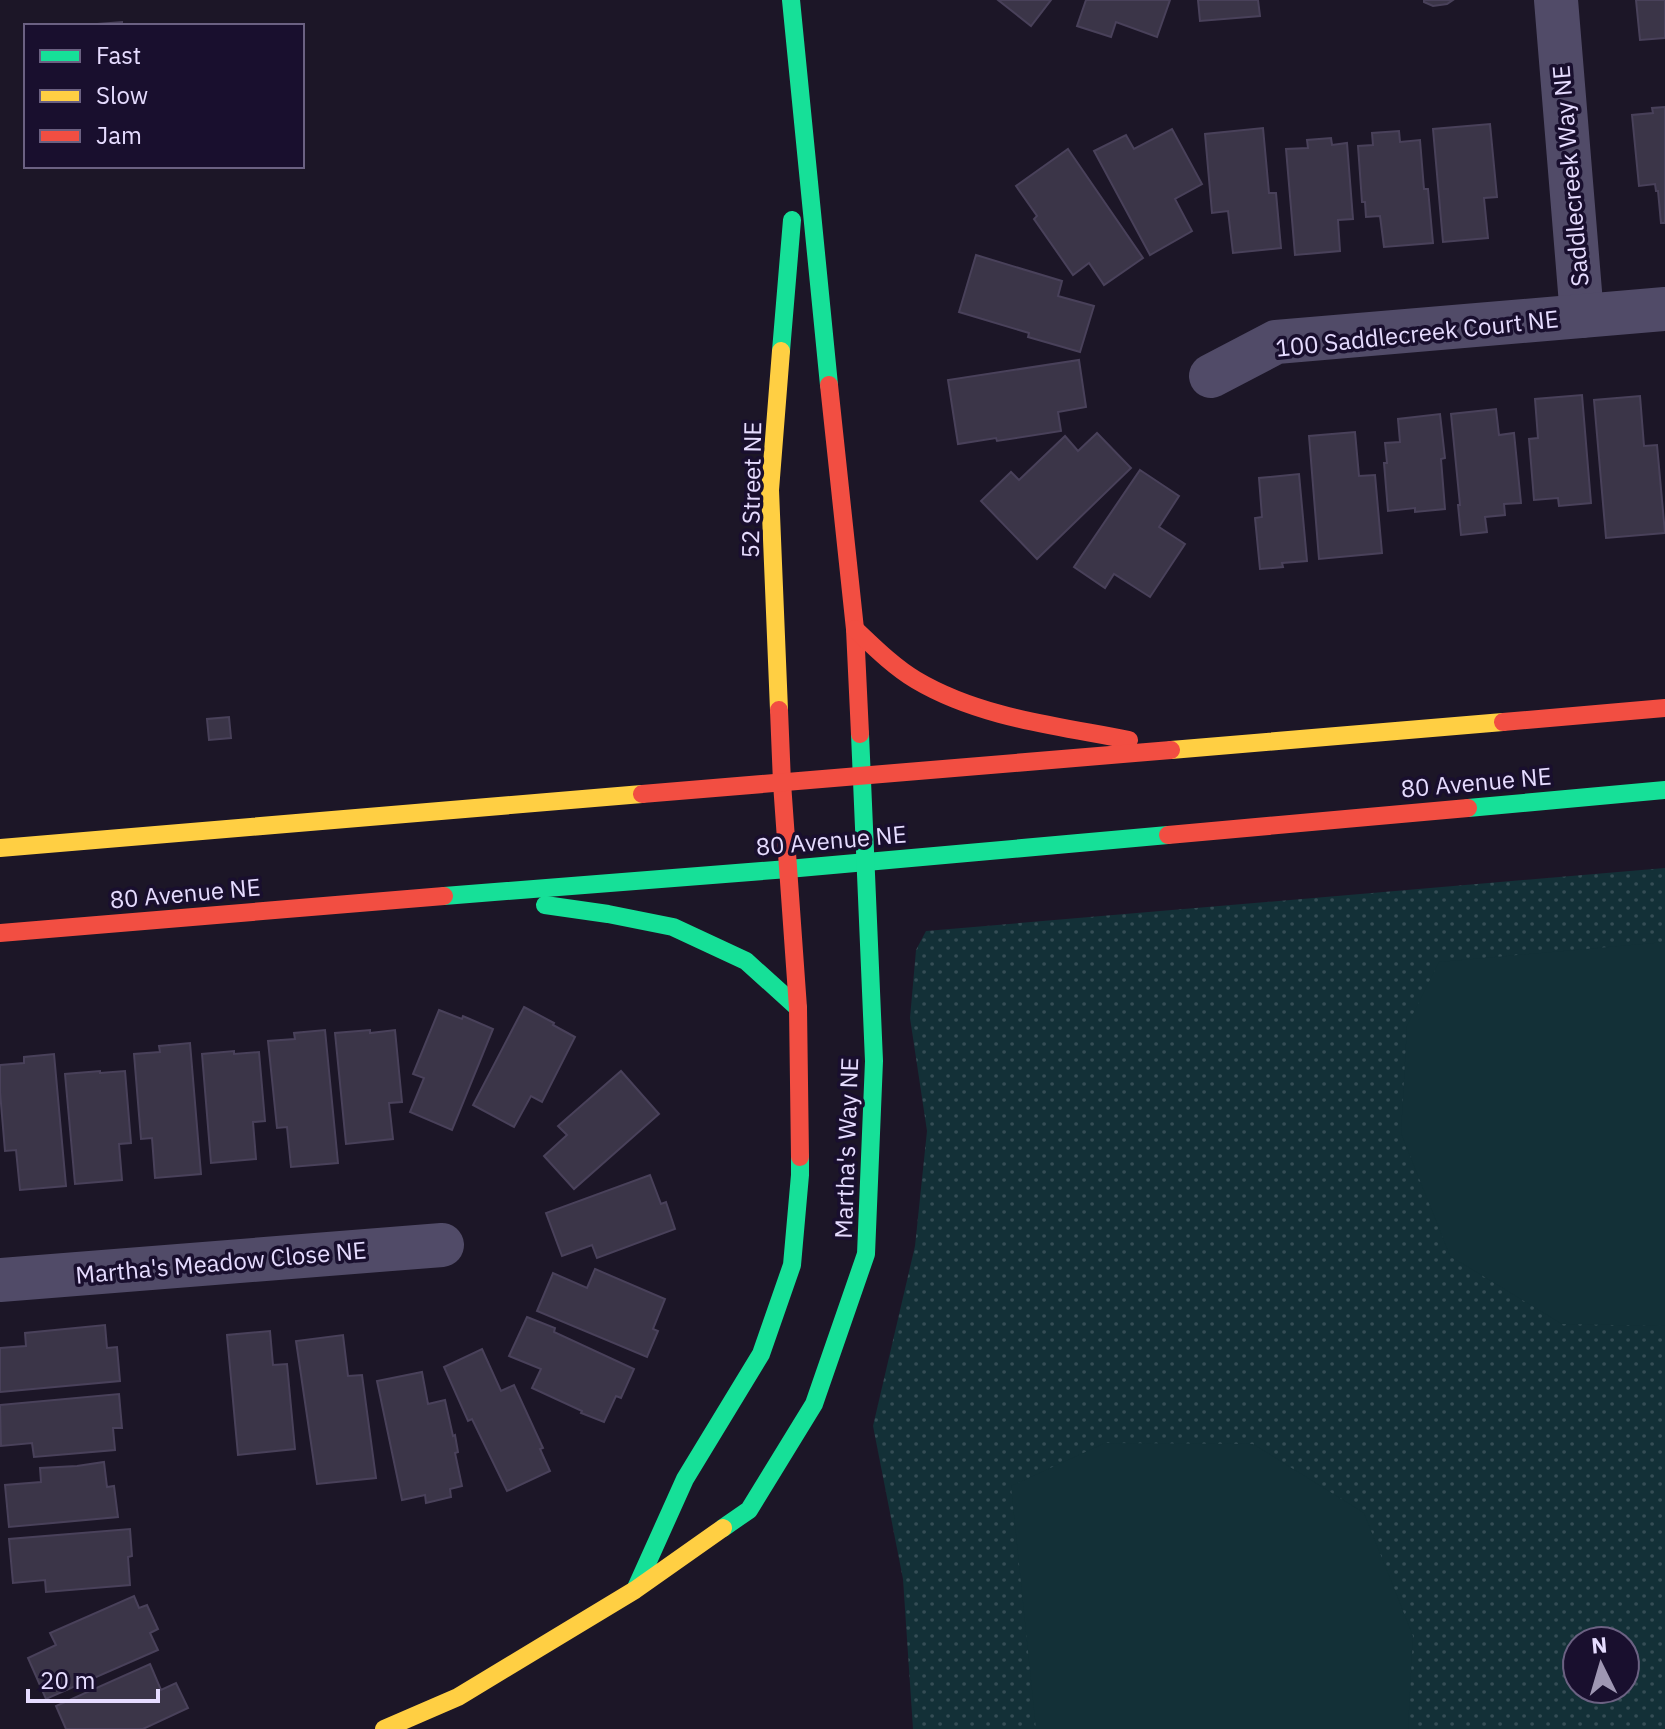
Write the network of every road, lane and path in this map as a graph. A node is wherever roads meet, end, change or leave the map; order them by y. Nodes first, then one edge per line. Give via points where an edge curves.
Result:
1 (791, 0) edge
2 (1556, 0) edge
3 (801, 113) junction
4 (1665, 309) edge
5 (1582, 316) junction
6 (1211, 376) dead end
7 (855, 629) junction
8 (1665, 708) edge
9 (1179, 750) junction
10 (861, 777) junction
11 (782, 783) junction
12 (1665, 790) edge
13 (0, 848) edge
14 (866, 861) junction
15 (788, 869) junction
16 (464, 894) junction
17 (0, 933) edge
18 (798, 1008) junction
19 (442, 1245) dead end
20 (0, 1280) edge
21 (635, 1590) junction
22 (384, 1729) edge

1 - 3 main road, 52 Street NE
2 - 5 street, Saddlecreek Way NE
3 - 7 main road, 52 Street NE
3 - 11 main road, 52 Street NE via 770,490
4 - 5 street, Saddlecreek Way NE
5 - 6 street, 100 Saddlecreek Court NE via 1276,342
7 - 9 main road via 926,686 990,712
7 - 10 main road, 52 Street NE
8 - 9 main road
9 - 10 main road
10 - 11 main road
10 - 14 main road, 52 Street NE
11 - 13 main road
11 - 15 main road, 52 Street NE
12 - 14 main road, 80 Avenue NE
14 - 15 main road, 80 Avenue NE
14 - 21 main road, Martha's Way NE via 874,1061 866,1254 814,1404 749,1510
15 - 16 main road, 80 Avenue NE
15 - 18 main road, Martha's Way NE
16 - 17 main road, 80 Avenue NE
16 - 18 main road via 673,927 746,961
18 - 21 main road, Martha's Way NE via 800,1175 792,1265 761,1354 685,1479
19 - 20 street, Martha's Meadow Close NE
21 - 22 main road, Martha's Way NE via 458,1697

